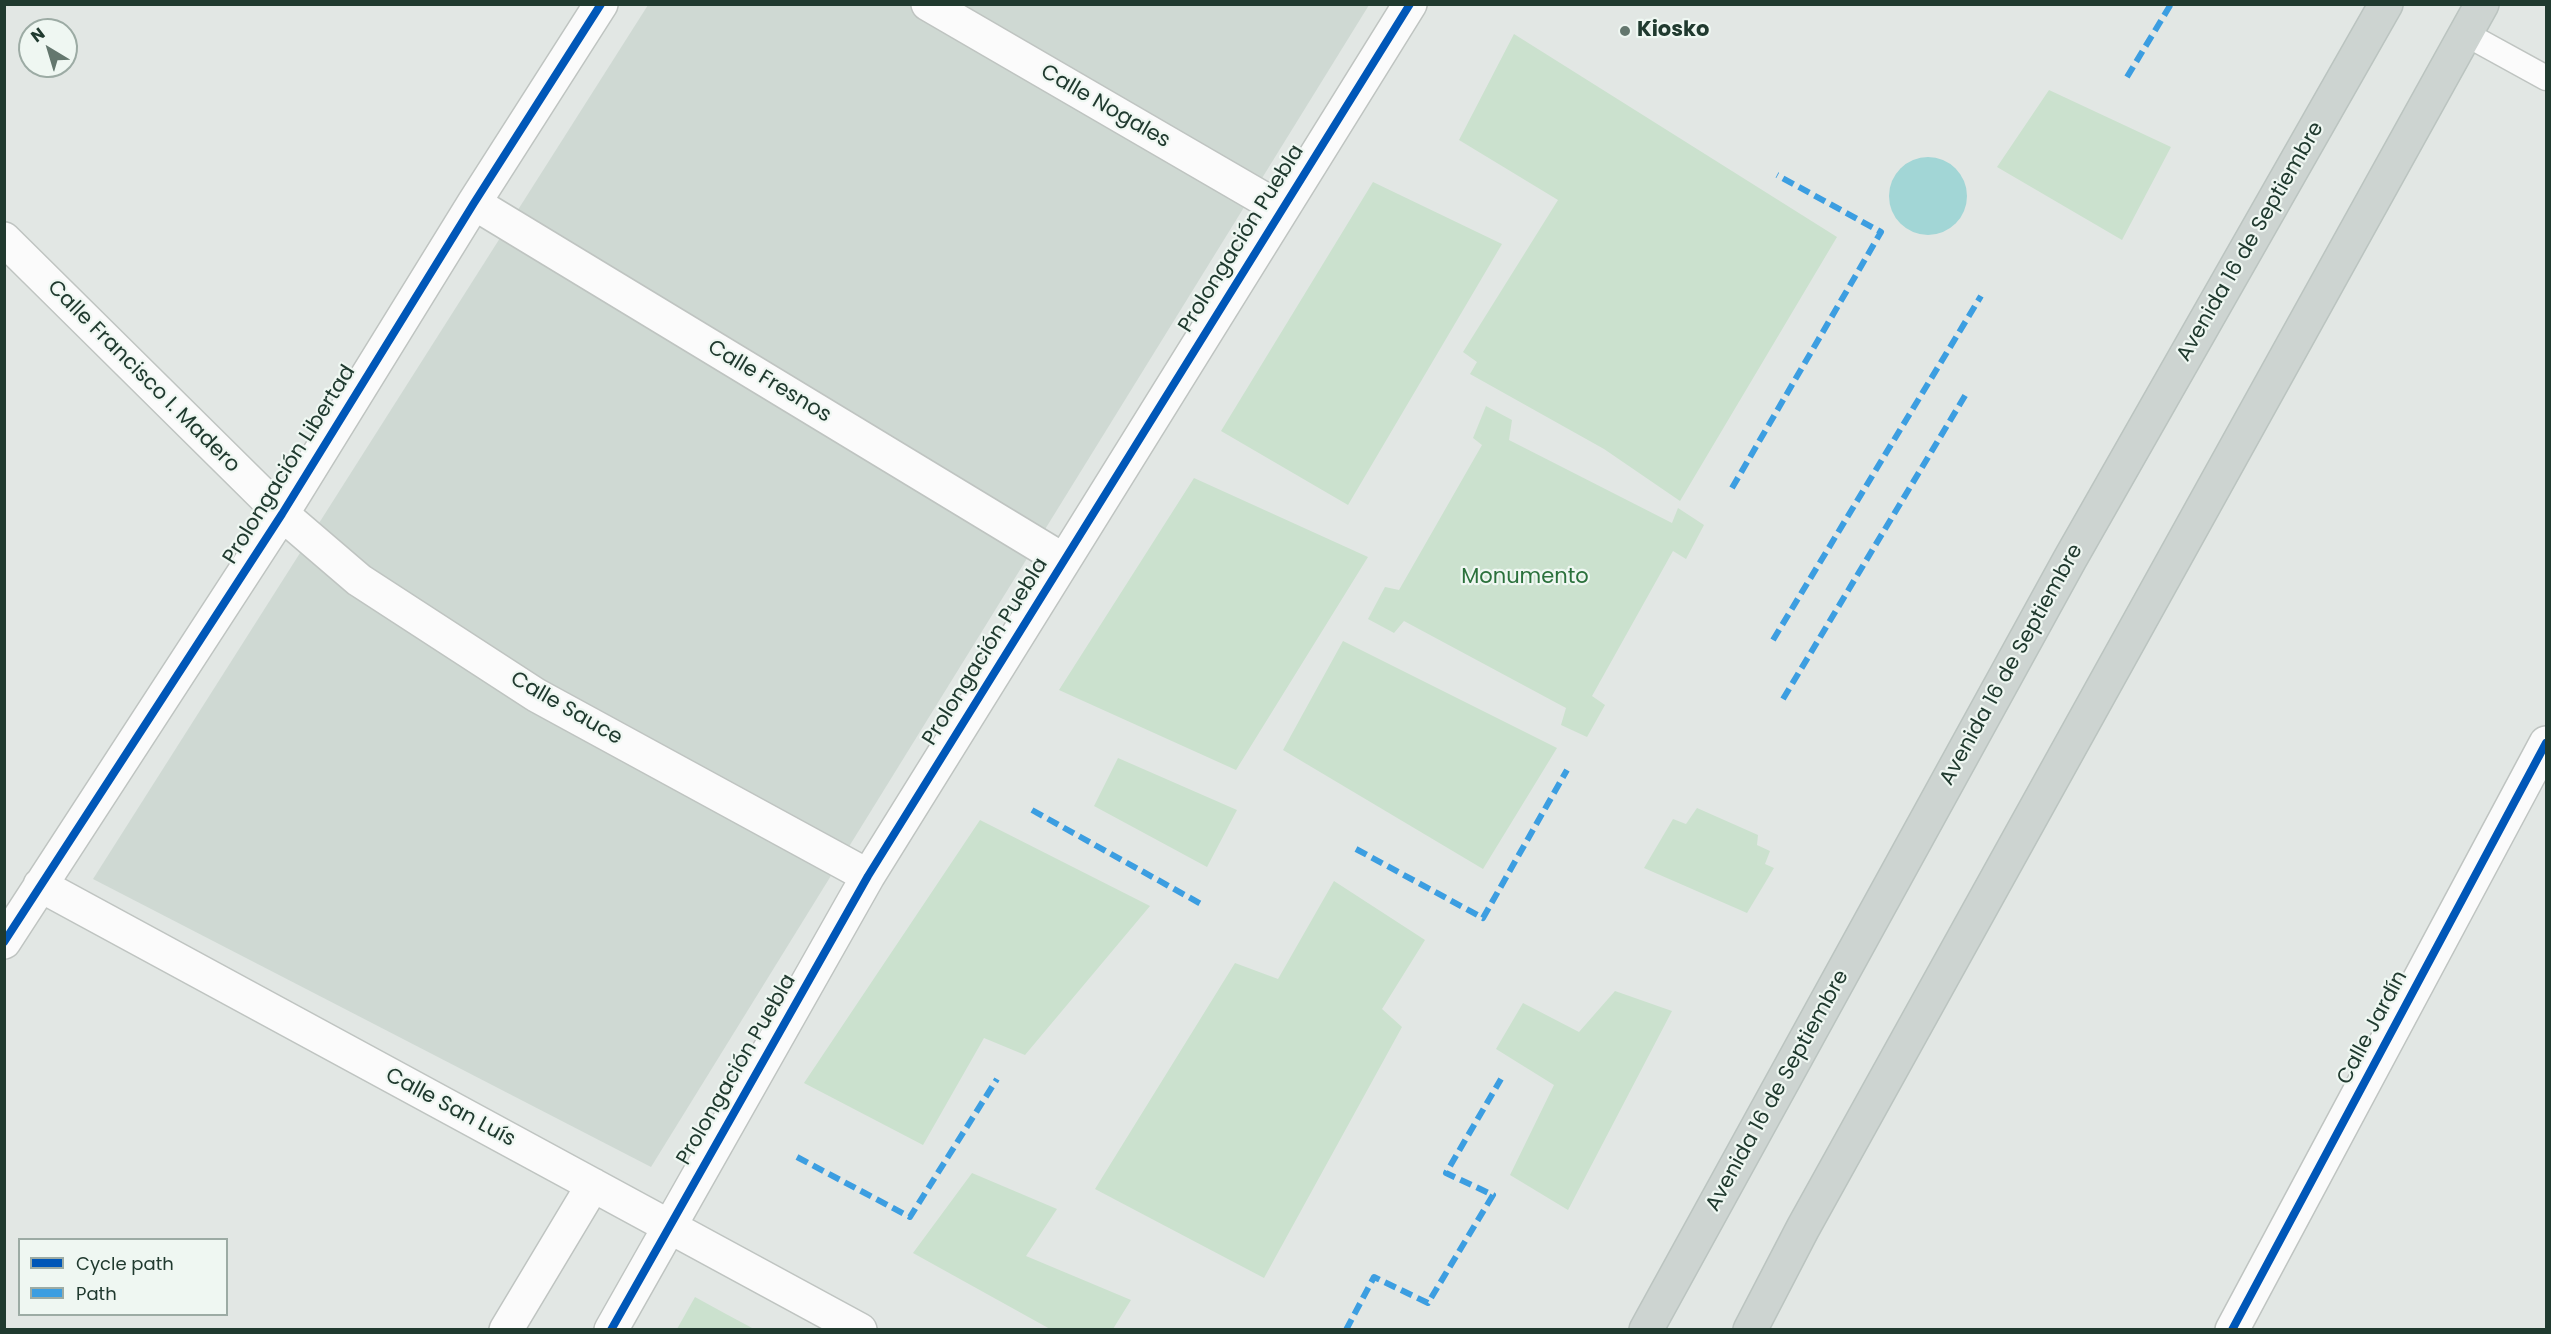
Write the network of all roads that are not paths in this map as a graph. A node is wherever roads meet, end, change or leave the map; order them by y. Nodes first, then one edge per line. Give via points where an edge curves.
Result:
1 (601, 4) edge
2 (928, 4) edge
3 (1410, 4) edge
4 (2386, 4) edge
5 (2482, 4) edge
6 (2466, 34) junction
7 (2547, 78) edge
8 (474, 203) junction
9 (1281, 208) junction
10 (4, 239) edge
11 (282, 514) junction
12 (1063, 560) junction
13 (2547, 743) edge
14 (868, 876) junction
15 (40, 885) junction
16 (4, 942) edge
17 (593, 1185) junction
18 (668, 1227) junction
19 (506, 1329) edge
20 (611, 1329) edge
21 (860, 1329) edge
22 (1646, 1329) edge
23 (1750, 1329) edge
24 (2232, 1329) edge

1 - 8 street, Prolongación Libertad
2 - 9 street, Calle Nogales
3 - 9 street, Prolongación Puebla
4 - 22 main road, Avenida 16 de Septiembre via 2070,559
5 - 6 main road
6 - 7 lane
6 - 23 main road
8 - 11 street, Prolongación Libertad
8 - 12 street, Calle Fresnos
9 - 12 street, Prolongación Puebla
10 - 11 street, Calle Francisco I. Madero
11 - 14 street, Calle Sauce via 358,580 536,695
11 - 15 street, Prolongación Libertad
12 - 14 street, Prolongación Puebla
13 - 24 street, Calle Jardín
14 - 18 street, Prolongación Puebla
15 - 16 street, Prolongación Libertad
15 - 17 street, Calle San Luís
17 - 18 street, Calle San Luís
17 - 19 street
18 - 20 street, Prolongación Puebla
18 - 21 street, Calle San Luís

